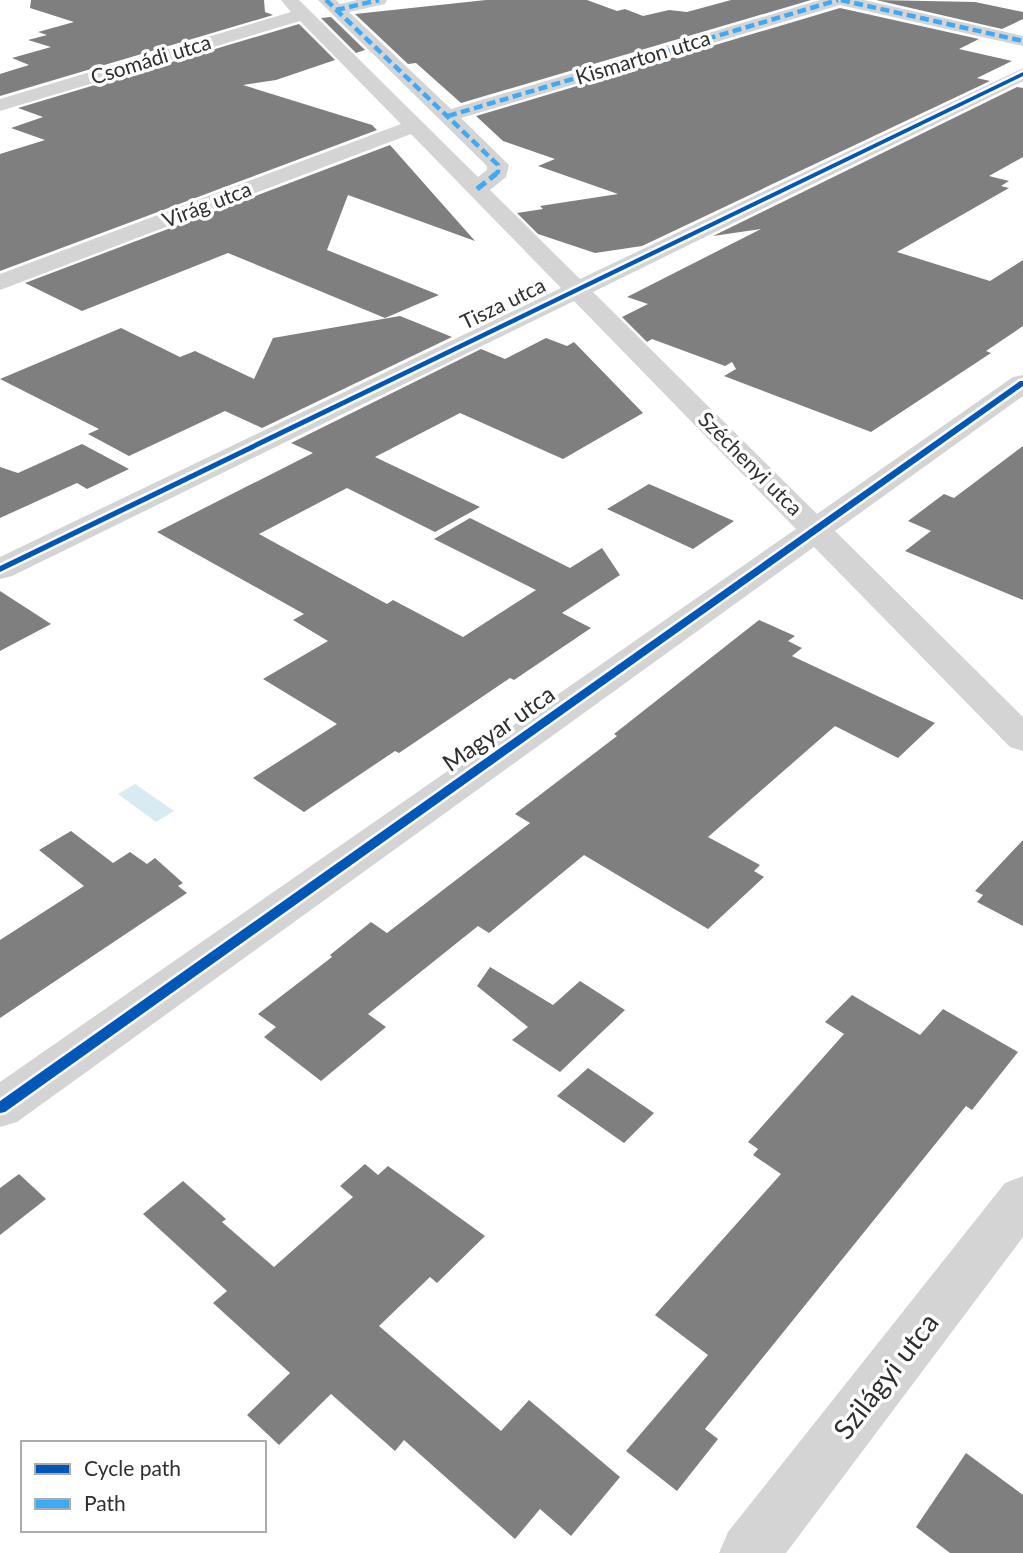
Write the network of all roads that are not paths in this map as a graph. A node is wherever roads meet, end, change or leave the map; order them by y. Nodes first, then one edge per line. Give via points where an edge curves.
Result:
1 (289, 0) edge
2 (379, 0) edge
3 (840, 0) edge
4 (331, 5) edge
5 (303, 14) junction
6 (1023, 41) edge
7 (1023, 75) edge
8 (0, 105) edge
9 (448, 116) junction
10 (414, 126) junction
11 (477, 189) junction
12 (0, 283) edge
13 (576, 290) junction
14 (1023, 383) edge
15 (816, 530) junction
16 (0, 569) edge
17 (1023, 739) edge
18 (0, 1108) edge
19 (1023, 1198) edge
20 (749, 1553) edge

1 - 5 street, Széchenyi utca
2 - 4 street
3 - 6 street
3 - 9 street, Kismarton utca
4 - 9 street
5 - 8 street, Csomádi utca
5 - 10 street, Széchenyi utca
7 - 13 street, Tisza utca
9 - 11 street via 498,164 498,172
10 - 11 street, Széchenyi utca
10 - 12 street, Virág utca
11 - 13 street, Széchenyi utca
13 - 15 street, Széchenyi utca
13 - 16 street, Tisza utca
14 - 15 street, Magyar utca
15 - 17 street, Széchenyi utca
15 - 18 street, Magyar utca
19 - 20 street, Szilágyi utca

